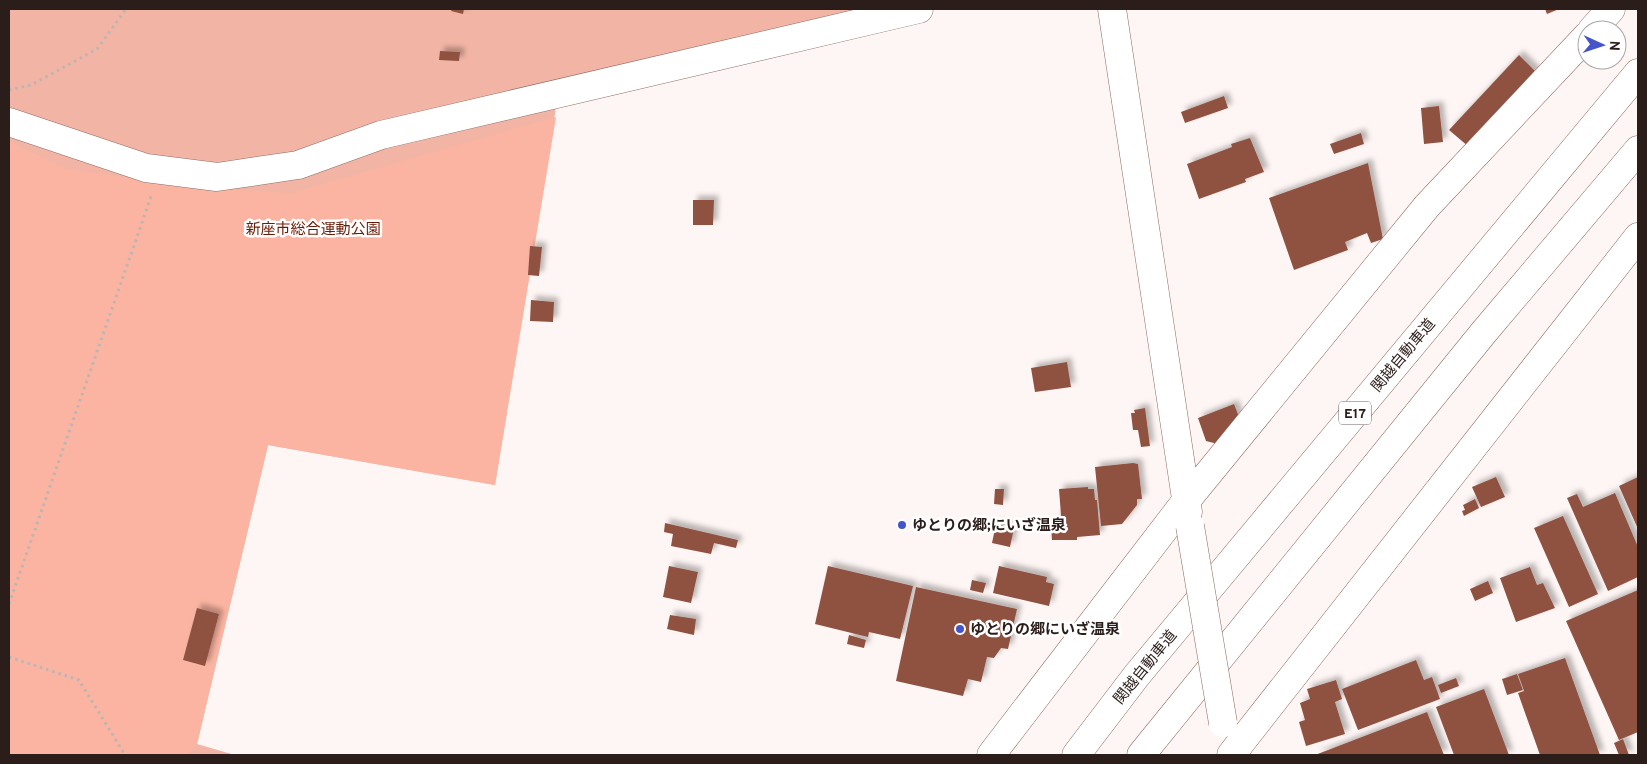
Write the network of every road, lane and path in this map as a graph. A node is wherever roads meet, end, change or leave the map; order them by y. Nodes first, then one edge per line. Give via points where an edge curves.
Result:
1 (126, 9) edge
2 (919, 9) edge
3 (1112, 9) edge
4 (1611, 9) edge
5 (1601, 20) edge
6 (1577, 47) edge
7 (1638, 74) edge
8 (9, 90) edge
9 (9, 122) edge
10 (1638, 150) edge
11 (160, 170) junction
12 (1638, 237) edge
13 (1188, 513) junction
14 (9, 604) edge
15 (9, 657) edge
16 (125, 755) edge
17 (991, 755) edge
18 (1076, 755) edge
19 (1142, 755) edge
20 (1230, 755) edge

1 - 8 path via 97,49 31,84
2 - 11 main road via 381,135 298,165 218,177
3 - 13 main road
4 - 5 main road
6 - 13 main road via 1427,206
7 - 18 main road, 関越自動車道 / E17 via 1137,675
9 - 11 main road
10 - 19 main road via 1484,332
11 - 14 path
12 - 20 main road
13 - 17 main road
13 - 20 main road, bridge
15 - 16 path via 79,680

